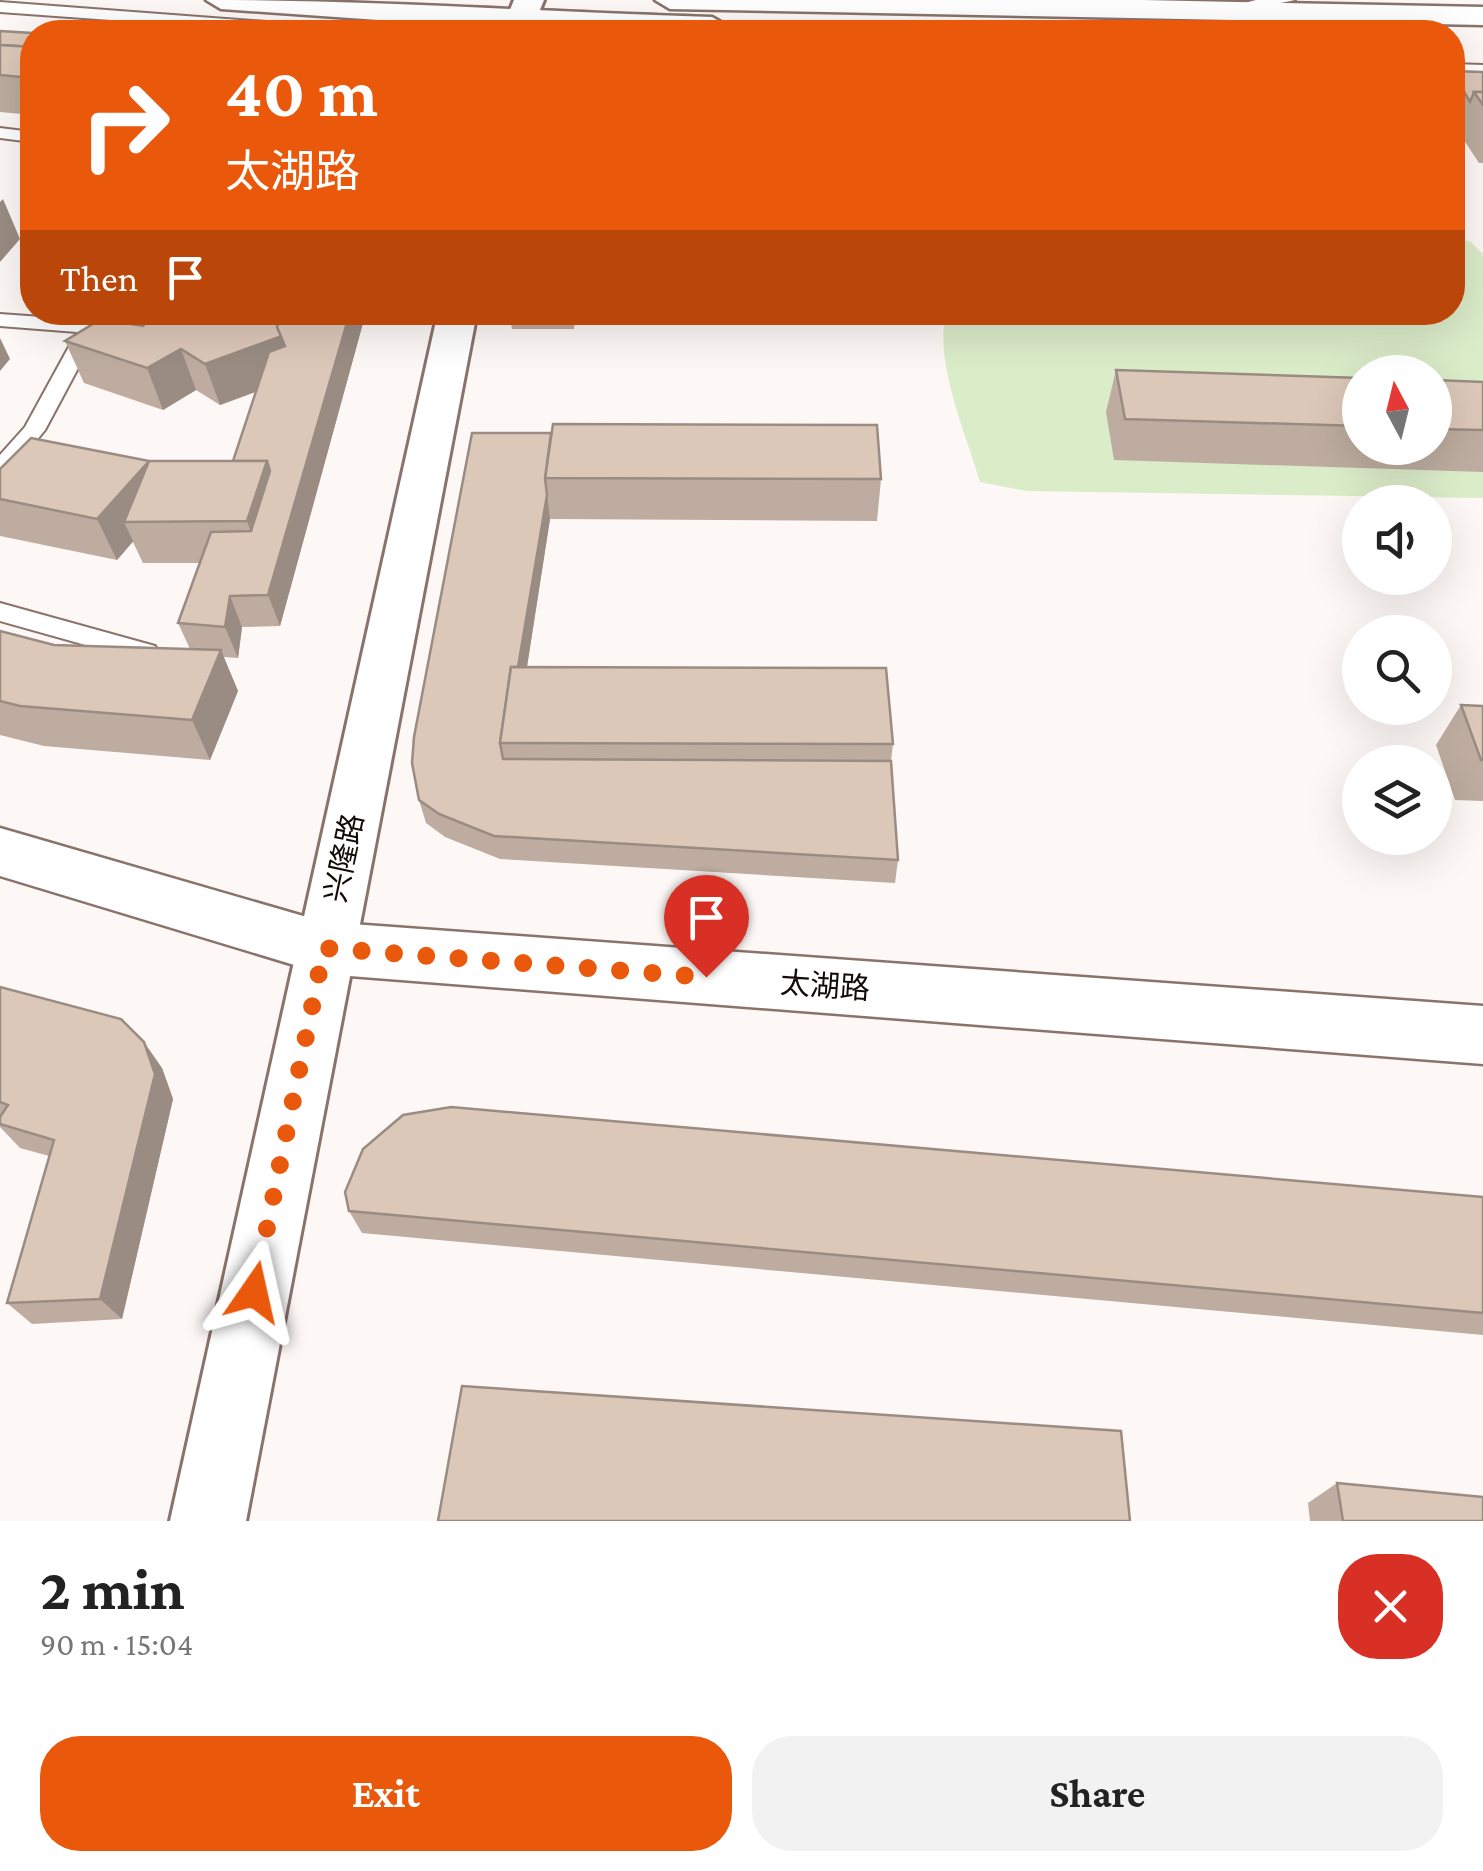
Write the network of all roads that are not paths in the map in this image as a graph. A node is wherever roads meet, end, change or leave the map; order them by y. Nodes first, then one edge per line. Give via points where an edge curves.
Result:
1 (220, 0) edge
2 (670, 0) edge
3 (1287, 0) edge
4 (0, 7) edge
5 (1216, 10) junction
6 (1483, 16) edge
7 (521, 18) edge
8 (173, 20) edge
9 (589, 20) edge
10 (92, 325) edge
11 (455, 325) edge
12 (17, 450) junction
13 (52, 458) edge
14 (0, 470) edge
15 (0, 612) edge
16 (146, 653) edge
17 (0, 852) edge
18 (324, 948) junction
19 (1483, 1036) edge
20 (208, 1521) edge

1 - 7 main road
2 - 5 main road
3 - 5 lane
4 - 8 lane
5 - 6 main road
7 - 9 main road
10 - 12 lane
11 - 18 street, 兴隆路
12 - 13 lane
12 - 14 lane
15 - 16 lane
17 - 18 main road, 太湖路
18 - 19 main road, 太湖路
18 - 20 street, 兴隆路

